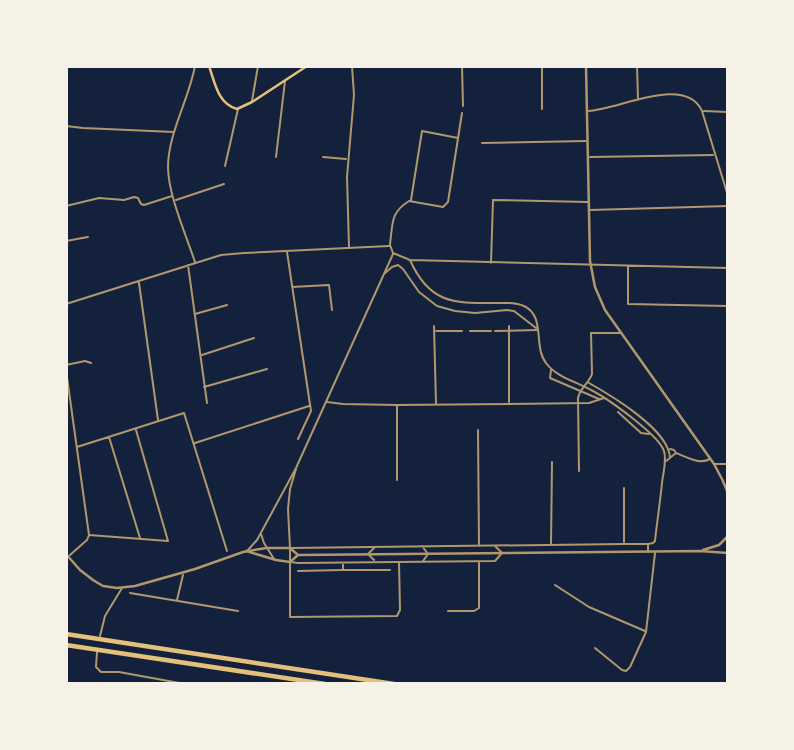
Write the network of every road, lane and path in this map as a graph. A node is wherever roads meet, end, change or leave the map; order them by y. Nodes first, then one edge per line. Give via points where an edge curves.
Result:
1 (195, 66) edge
2 (209, 66) edge
3 (258, 66) edge
4 (299, 66) edge
5 (307, 66) edge
6 (352, 66) edge
7 (462, 66) edge
8 (542, 66) edge
9 (586, 66) edge
10 (637, 66) edge
11 (298, 72) junction
12 (285, 81) junction
13 (638, 100) junction
14 (252, 102) junction
15 (463, 106) dead end
16 (238, 109) junction
17 (542, 109) dead end
18 (587, 111) junction
19 (702, 111) junction
20 (727, 112) edge
21 (462, 113) dead end
22 (66, 126) edge
23 (175, 132) junction
24 (459, 138) junction
25 (588, 141) junction
26 (482, 143) dead end
27 (716, 155) junction
28 (276, 157) dead end
29 (323, 157) dead end
30 (589, 157) junction
31 (348, 159) junction
32 (225, 166) dead end
33 (224, 184) dead end
34 (173, 196) junction
35 (727, 196) edge
36 (175, 200) junction
37 (410, 201) junction
38 (589, 202) junction
39 (66, 206) edge
40 (727, 206) edge
41 (589, 210) junction
42 (88, 237) dead end
43 (66, 241) edge
44 (390, 245) junction
45 (349, 248) junction
46 (287, 251) junction
47 (393, 253) junction
48 (410, 260) junction
49 (491, 262) junction
50 (195, 263) junction
51 (188, 265) junction
52 (590, 265) junction
53 (628, 266) junction
54 (727, 268) edge
55 (384, 274) junction
56 (139, 281) junction
57 (292, 287) junction
58 (437, 295) junction
59 (431, 302) junction
60 (66, 304) edge
61 (227, 305) dead end
62 (727, 306) edge
63 (332, 310) dead end
64 (195, 314) junction
65 (434, 326) dead end
66 (509, 326) dead end
67 (509, 330) junction
68 (538, 330) junction
69 (435, 331) junction
70 (462, 331) dead end
71 (470, 331) dead end
72 (621, 332) junction
73 (254, 338) dead end
74 (200, 355) junction
75 (90, 363) dead end
76 (66, 365) edge
77 (267, 369) dead end
78 (552, 369) junction
79 (66, 370) edge
80 (588, 382) junction
81 (584, 386) junction
82 (204, 387) junction
83 (580, 391) junction
84 (605, 398) junction
85 (600, 400) junction
86 (326, 402) junction
87 (207, 403) dead end
88 (577, 403) junction
89 (436, 404) junction
90 (509, 404) junction
91 (397, 405) junction
92 (309, 406) junction
93 (618, 412) dead end
94 (159, 421) junction
95 (136, 428) junction
96 (478, 430) dead end
97 (650, 434) junction
98 (108, 437) junction
99 (298, 439) dead end
100 (194, 443) junction
101 (77, 447) junction
102 (670, 449) junction
103 (676, 453) junction
104 (670, 458) junction
105 (710, 459) junction
106 (665, 461) junction
107 (552, 462) dead end
108 (714, 464) junction
109 (727, 464) edge
110 (296, 468) junction
111 (579, 471) dead end
112 (397, 480) dead end
113 (624, 488) dead end
114 (727, 493) edge
115 (261, 533) junction
116 (89, 535) junction
117 (727, 536) edge
118 (140, 540) junction
119 (573, 544) junction
120 (624, 544) junction
121 (648, 544) junction
122 (727, 544) edge
123 (479, 545) junction
124 (494, 545) junction
125 (540, 545) junction
126 (551, 545) junction
127 (376, 546) junction
128 (422, 546) junction
129 (319, 547) junction
130 (266, 548) junction
131 (290, 548) junction
132 (227, 551) dead end
133 (246, 551) junction
134 (700, 551) junction
135 (581, 552) junction
136 (648, 552) junction
137 (655, 552) junction
138 (502, 553) junction
139 (531, 553) junction
140 (727, 553) edge
141 (368, 554) junction
142 (428, 554) junction
143 (67, 555) edge
144 (298, 555) junction
145 (327, 555) junction
146 (275, 560) junction
147 (479, 561) junction
148 (290, 562) junction
149 (349, 562) junction
150 (375, 562) junction
151 (399, 562) junction
152 (422, 562) junction
153 (337, 563) junction
154 (343, 563) junction
155 (337, 570) junction
156 (343, 570) junction
157 (348, 570) junction
158 (390, 570) dead end
159 (298, 571) dead end
160 (183, 572) junction
161 (555, 586) dead end
162 (122, 588) junction
163 (130, 593) dead end
164 (177, 601) junction
165 (238, 611) dead end
166 (448, 611) dead end
167 (646, 632) junction
168 (67, 634) edge
169 (66, 645) edge
170 (595, 648) dead end
171 (185, 684) edge
172 (325, 684) edge
173 (394, 684) edge

1 - 23 street
2 - 16 main road via 222,101
3 - 14 street
4 - 11 street
5 - 11 main road
6 - 31 street
7 - 15 street
8 - 17 street
9 - 18 street
10 - 13 street
11 - 12 main road
12 - 14 main road
12 - 28 street
13 - 18 street
13 - 19 street via 682,94 695,100
14 - 16 main road
16 - 32 street
18 - 25 street
19 - 20 street
19 - 27 street
21 - 24 street
22 - 23 street
23 - 34 street via 168,166
24 - 37 street via 448,201 443,207
24 - 37 street via 422,131
25 - 26 street
25 - 30 street
27 - 30 street
27 - 35 street
29 - 31 street
30 - 38 street
31 - 45 street
33 - 36 street
34 - 36 street
34 - 39 street via 144,205 135,197 99,198
36 - 50 street
37 - 44 street via 395,212
38 - 41 street
38 - 49 street via 493,200
40 - 41 street
41 - 52 street
42 - 43 street
44 - 45 street
44 - 47 street
45 - 46 street
46 - 50 street via 224,255
46 - 57 street
47 - 48 street
47 - 55 street
48 - 49 street
48 - 58 street
49 - 52 street
50 - 51 street
51 - 56 street
51 - 64 street
52 - 53 street
52 - 72 street via 600,300
53 - 54 street
53 - 62 street via 628,304
55 - 59 street via 400,266
55 - 86 street
56 - 60 street
56 - 94 street
57 - 63 street via 329,285
57 - 92 street
58 - 59 street
58 - 68 street via 463,303 520,304 532,312
59 - 68 street via 465,313 515,312
61 - 64 street
64 - 74 street
65 - 69 street
66 - 67 street
67 - 68 street
67 - 71 street
67 - 90 street
68 - 78 street via 542,355
69 - 70 street
69 - 89 street
72 - 80 street via 591,333
72 - 105 street
73 - 74 street
74 - 82 street
75 - 76 street
77 - 82 street
78 - 81 street
78 - 83 street via 550,378
79 - 101 street
80 - 81 street
80 - 102 street via 631,409
81 - 83 street
81 - 84 street
82 - 87 street
83 - 85 street
83 - 88 street
84 - 85 street
84 - 97 street
85 - 88 street
86 - 91 street
86 - 110 street
88 - 90 street
88 - 111 street
89 - 90 street
89 - 91 street
91 - 112 street
92 - 99 street
92 - 100 street
93 - 97 street via 641,433
94 - 95 street
94 - 100 street via 184,413
95 - 98 street
95 - 118 street via 168,541
96 - 123 street
97 - 106 street via 663,449
98 - 101 street
98 - 118 street
100 - 132 street
101 - 116 street
102 - 103 street
102 - 104 street
103 - 104 street
103 - 105 street via 699,461
104 - 106 street
105 - 108 street
106 - 121 street via 654,542
107 - 126 street
108 - 109 street
108 - 114 street
110 - 115 street
110 - 131 street via 288,502
113 - 120 street
115 - 130 street
115 - 133 street
116 - 118 street
116 - 143 street
117 - 122 street
117 - 134 street via 719,545
119 - 120 street
119 - 126 street
119 - 135 street
120 - 121 street
121 - 136 street
123 - 124 street
123 - 128 street
124 - 125 street
124 - 138 street
125 - 126 street
125 - 139 street
127 - 128 street
127 - 129 street
127 - 141 street
128 - 142 street
129 - 131 street
129 - 145 street
130 - 131 street
130 - 133 street
130 - 146 street
131 - 144 street
131 - 148 street
133 - 146 street
133 - 160 street
134 - 137 street
134 - 140 street
135 - 136 street
135 - 139 street
136 - 137 street
137 - 167 street
138 - 139 street
138 - 142 street
138 - 147 street via 495,561
141 - 142 street
141 - 145 street
141 - 150 street
142 - 152 street
143 - 162 street via 98,583
144 - 145 street
144 - 148 street
146 - 148 street
147 - 152 street
147 - 166 street via 479,608
148 - 151 street via 290,617 395,617 400,610
148 - 153 street
149 - 150 street
149 - 154 street
149 - 157 street
150 - 151 street
151 - 152 street
153 - 154 street
153 - 155 street
154 - 156 street
155 - 156 street
155 - 159 street
156 - 157 street
157 - 158 street
160 - 162 street
160 - 164 street
161 - 167 street
162 - 171 street via 104,616 96,667 101,672
163 - 164 street
164 - 165 street
167 - 170 street via 626,671
168 - 173 highway
169 - 172 highway

